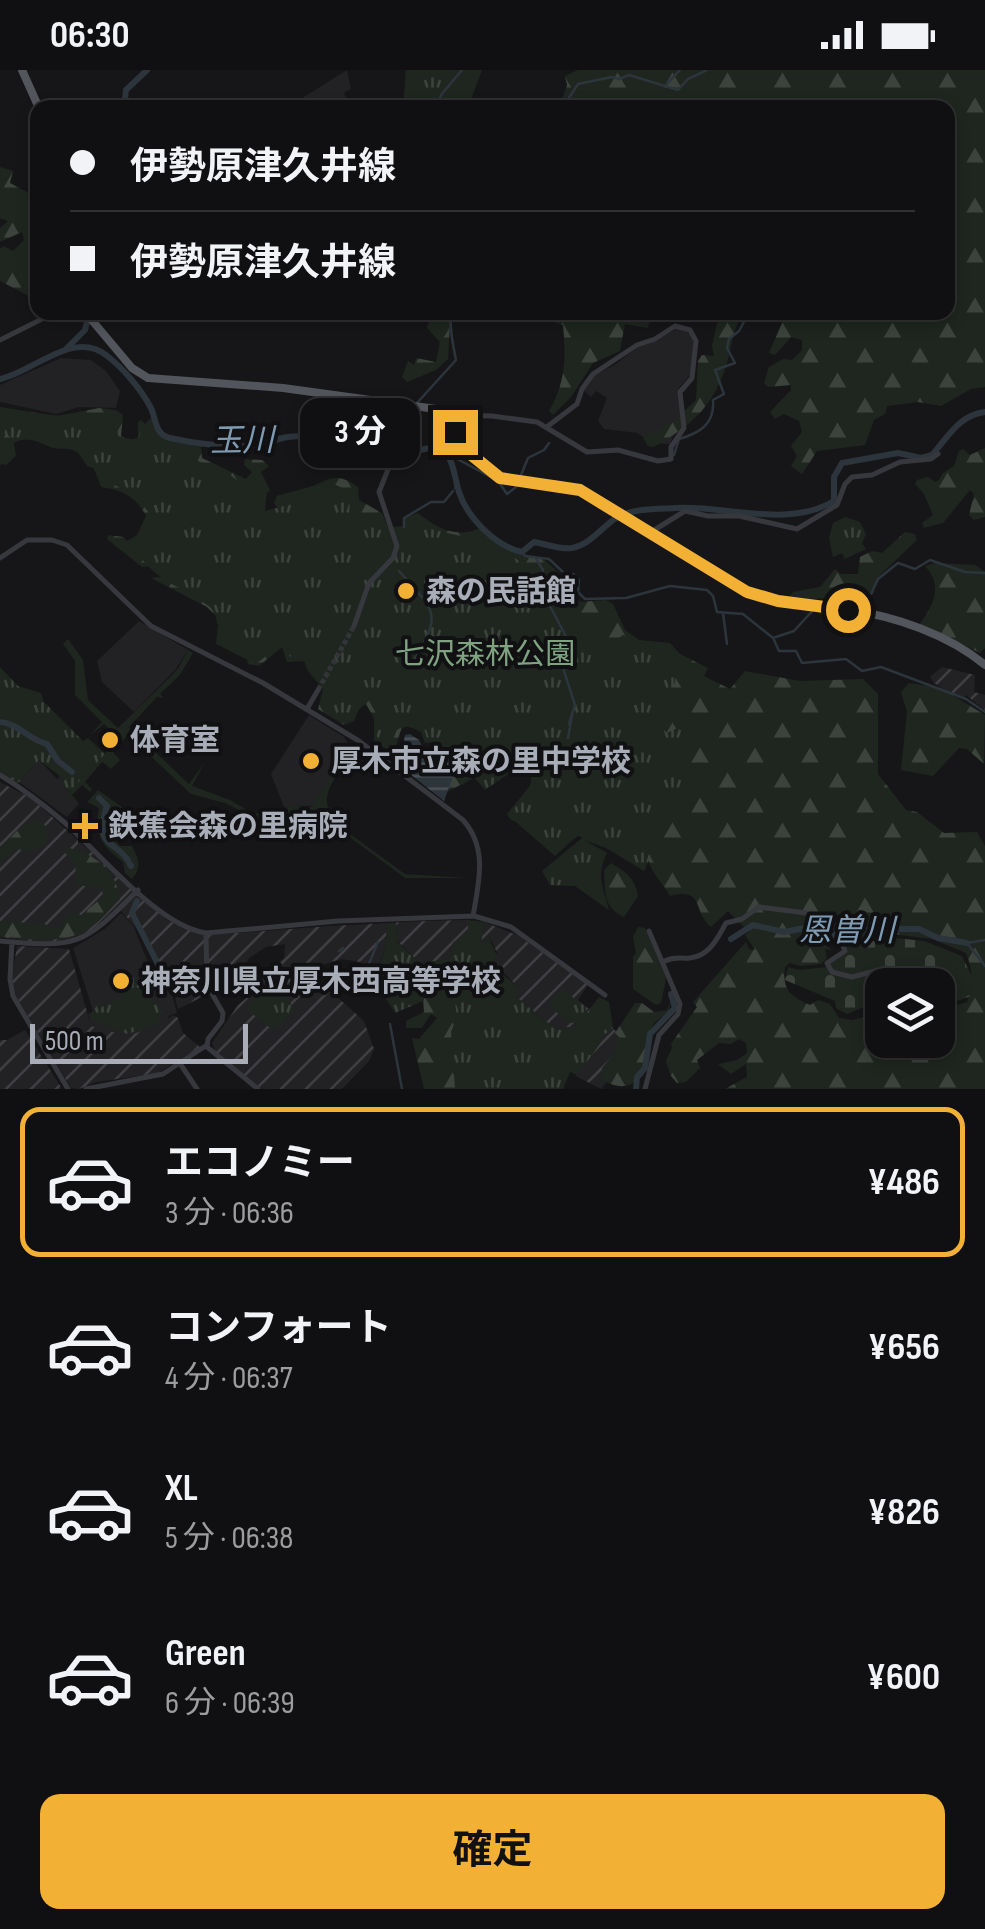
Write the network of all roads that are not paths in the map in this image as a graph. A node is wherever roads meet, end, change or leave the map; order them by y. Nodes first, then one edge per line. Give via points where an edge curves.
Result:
1 (22, 70) edge
2 (35, 100) edge
3 (40, 320) edge
4 (91, 320) edge
5 (0, 340) edge
6 (409, 409) junction
7 (446, 415) junction
8 (548, 426) junction
9 (938, 454) dead end
10 (650, 533) junction
11 (0, 558) edge
12 (354, 626) tunnel mouth
13 (985, 665) edge
14 (318, 690) tunnel mouth
15 (308, 709) junction
16 (0, 776) edge
17 (138, 890) junction
18 (474, 916) junction
19 (649, 931) dead end
20 (206, 933) junction
21 (0, 941) edge
22 (12, 942) junction
23 (664, 961) junction
24 (865, 974) edge
25 (605, 995) dead end
26 (206, 1047) junction
27 (181, 1064) junction
28 (68, 1089) edge
29 (86, 1089) edge
30 (198, 1089) edge
31 (258, 1089) edge
32 (645, 1089) edge

1 - 2 main road
3 - 5 street
4 - 6 main road via 148,378 283,388
6 - 7 main road
6 - 12 street via 379,497 397,546 369,584
7 - 8 street
7 - 10 main road via 465,448 500,478 573,487
8 - 8 street via 574,407 589,377 637,345 675,326 694,335 693,376 680,392 684,428 670,459 587,452
9 - 10 street via 852,477 837,505 797,529 690,511
10 - 13 main road via 747,592 875,615 952,642
11 - 15 street via 27,540 60,542 151,626
14 - 15 street
15 - 18 street via 383,756 466,823 480,858
16 - 17 street via 64,822
17 - 20 street via 172,921
17 - 22 street via 77,942
18 - 20 street
18 - 25 street via 510,927
19 - 23 street
20 - 26 street via 207,986 223,1013
21 - 22 street
22 - 28 street via 13,996
23 - 24 street via 693,958 714,945 726,923 759,908 828,914 845,953 827,962 832,972
23 - 32 street via 680,1009 660,1035
26 - 27 street
26 - 31 street
27 - 29 street via 151,1078
27 - 30 street

